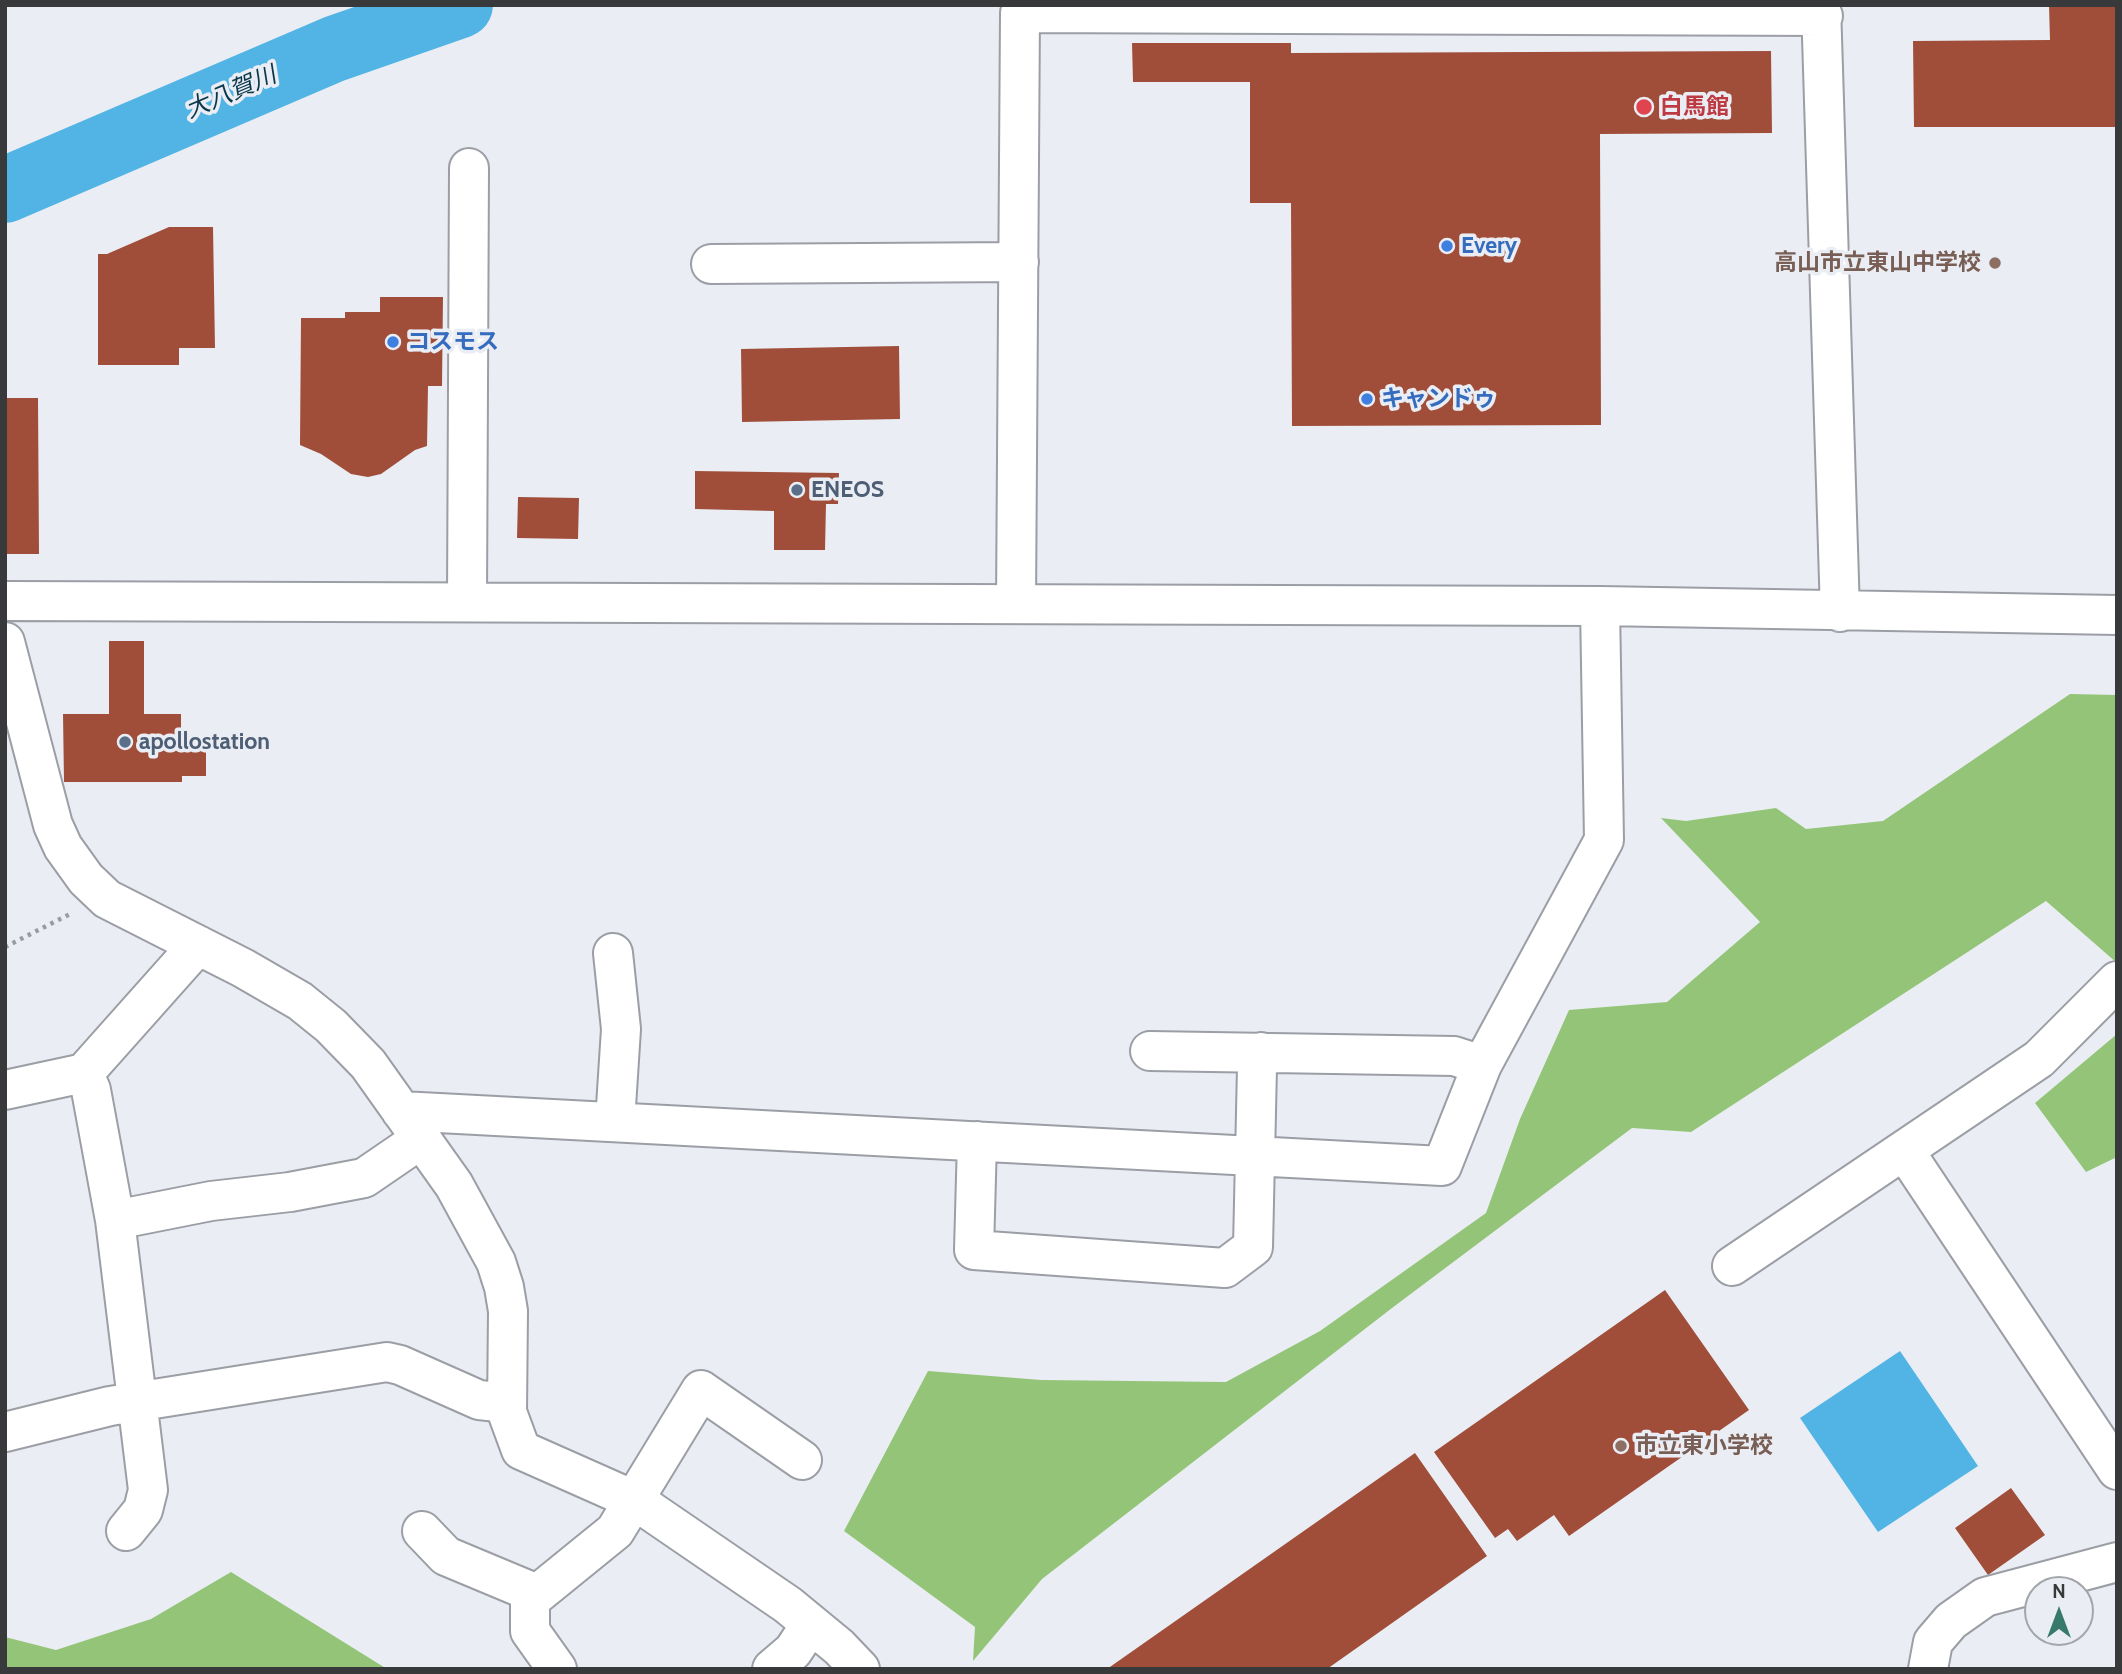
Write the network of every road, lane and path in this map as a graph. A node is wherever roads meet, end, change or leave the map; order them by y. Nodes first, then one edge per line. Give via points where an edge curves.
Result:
1 (1822, 11) edge
2 (469, 168) dead end
3 (1019, 262) junction
4 (711, 264) dead end
5 (5, 601) edge
6 (467, 602) junction
7 (1016, 604) junction
8 (1600, 606) junction
9 (1840, 612) junction
10 (2117, 615) edge
11 (5, 642) edge
12 (100, 892) junction
13 (198, 945) junction
14 (5, 947) edge
15 (614, 953) dead end
16 (2117, 981) edge
17 (1150, 1051) dead end
18 (1261, 1052) junction
19 (1482, 1065) junction
20 (83, 1073) junction
21 (5, 1090) edge
22 (615, 1122) junction
23 (411, 1125) junction
24 (977, 1141) junction
25 (1904, 1150) junction
26 (1255, 1156) junction
27 (115, 1220) junction
28 (1732, 1266) dead end
29 (136, 1402) junction
30 (507, 1403) junction
31 (5, 1432) edge
32 (802, 1460) dead end
33 (2117, 1470) edge
34 (636, 1501) junction
35 (126, 1531) dead end
36 (422, 1531) dead end
37 (2117, 1562) edge
38 (537, 1594) junction
39 (811, 1624) junction
40 (557, 1669) edge
41 (772, 1669) edge
42 (860, 1669) edge
43 (1928, 1669) edge

1 - 3 street via 1020,13
1 - 9 street
2 - 6 street
3 - 4 street
3 - 7 street
5 - 6 street
6 - 7 street
7 - 8 street
8 - 9 street
8 - 19 street via 1604,840
9 - 10 street
11 - 12 street via 53,825 63,847
12 - 13 street
12 - 14 path via 65,918
13 - 20 street
13 - 23 street via 300,1001 331,1026 368,1063
15 - 22 street via 621,1029
16 - 25 street via 2039,1059
17 - 18 street
18 - 19 street via 1454,1056
18 - 26 street
19 - 26 street via 1442,1166
20 - 21 street
20 - 27 street via 92,1090
22 - 23 street
22 - 24 street
23 - 27 street via 364,1178
23 - 30 street via 454,1185 496,1262 508,1311
24 - 26 street
24 - 26 street via 974,1251 1225,1268 1253,1247
25 - 28 street
25 - 33 street
27 - 29 street
29 - 30 street via 387,1362 479,1400
29 - 31 street
29 - 35 street via 148,1490 143,1510
30 - 34 street via 520,1450
32 - 34 street via 701,1390
34 - 38 street via 615,1531
34 - 39 street
36 - 38 street via 446,1556
37 - 43 street via 1985,1597 1951,1621 1933,1642
38 - 40 street via 530,1601 530,1630
39 - 41 street via 793,1651
39 - 42 street

